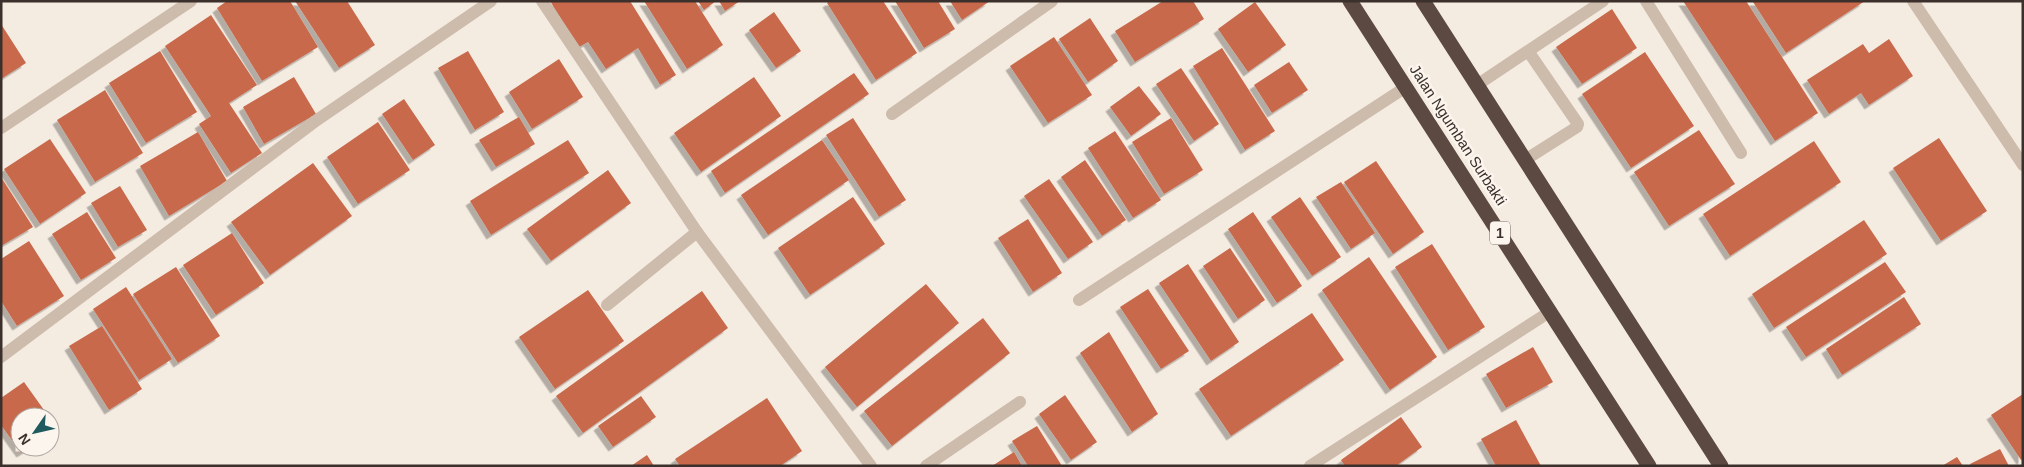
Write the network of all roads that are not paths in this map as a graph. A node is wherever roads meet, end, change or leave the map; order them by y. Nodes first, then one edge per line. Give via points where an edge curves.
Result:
1 (191, 1) edge
2 (491, 1) edge
3 (542, 1) edge
4 (1052, 1) edge
5 (1350, 1) edge
6 (1423, 1) edge
7 (1603, 1) edge
8 (1646, 1) edge
9 (1915, 2) edge
10 (1528, 51) junction
11 (1477, 85) junction
12 (1406, 87) junction
13 (892, 114) dead end
14 (1, 128) edge
15 (1740, 153) dead end
16 (1525, 160) junction
17 (2023, 165) edge
18 (697, 232) junction
19 (1079, 300) dead end
20 (607, 305) dead end
21 (1551, 311) junction
22 (1, 357) edge
23 (1020, 402) dead end
24 (871, 466) edge
25 (926, 466) edge
26 (1310, 466) edge
27 (1650, 466) edge
28 (1721, 466) edge

1 - 14 street
2 - 22 street via 317,120
3 - 18 street
4 - 13 street
5 - 12 highway, Jalan Ngumban Surbakti / 1
6 - 11 highway
7 - 10 street
8 - 15 street
9 - 17 street
10 - 11 street
10 - 16 street via 1578,124
11 - 16 highway
12 - 19 street
12 - 21 highway, Jalan Ngumban Surbakti / 1
16 - 28 highway
18 - 20 street
18 - 24 street
21 - 26 street
21 - 27 highway, Jalan Ngumban Surbakti / 1
23 - 25 street

